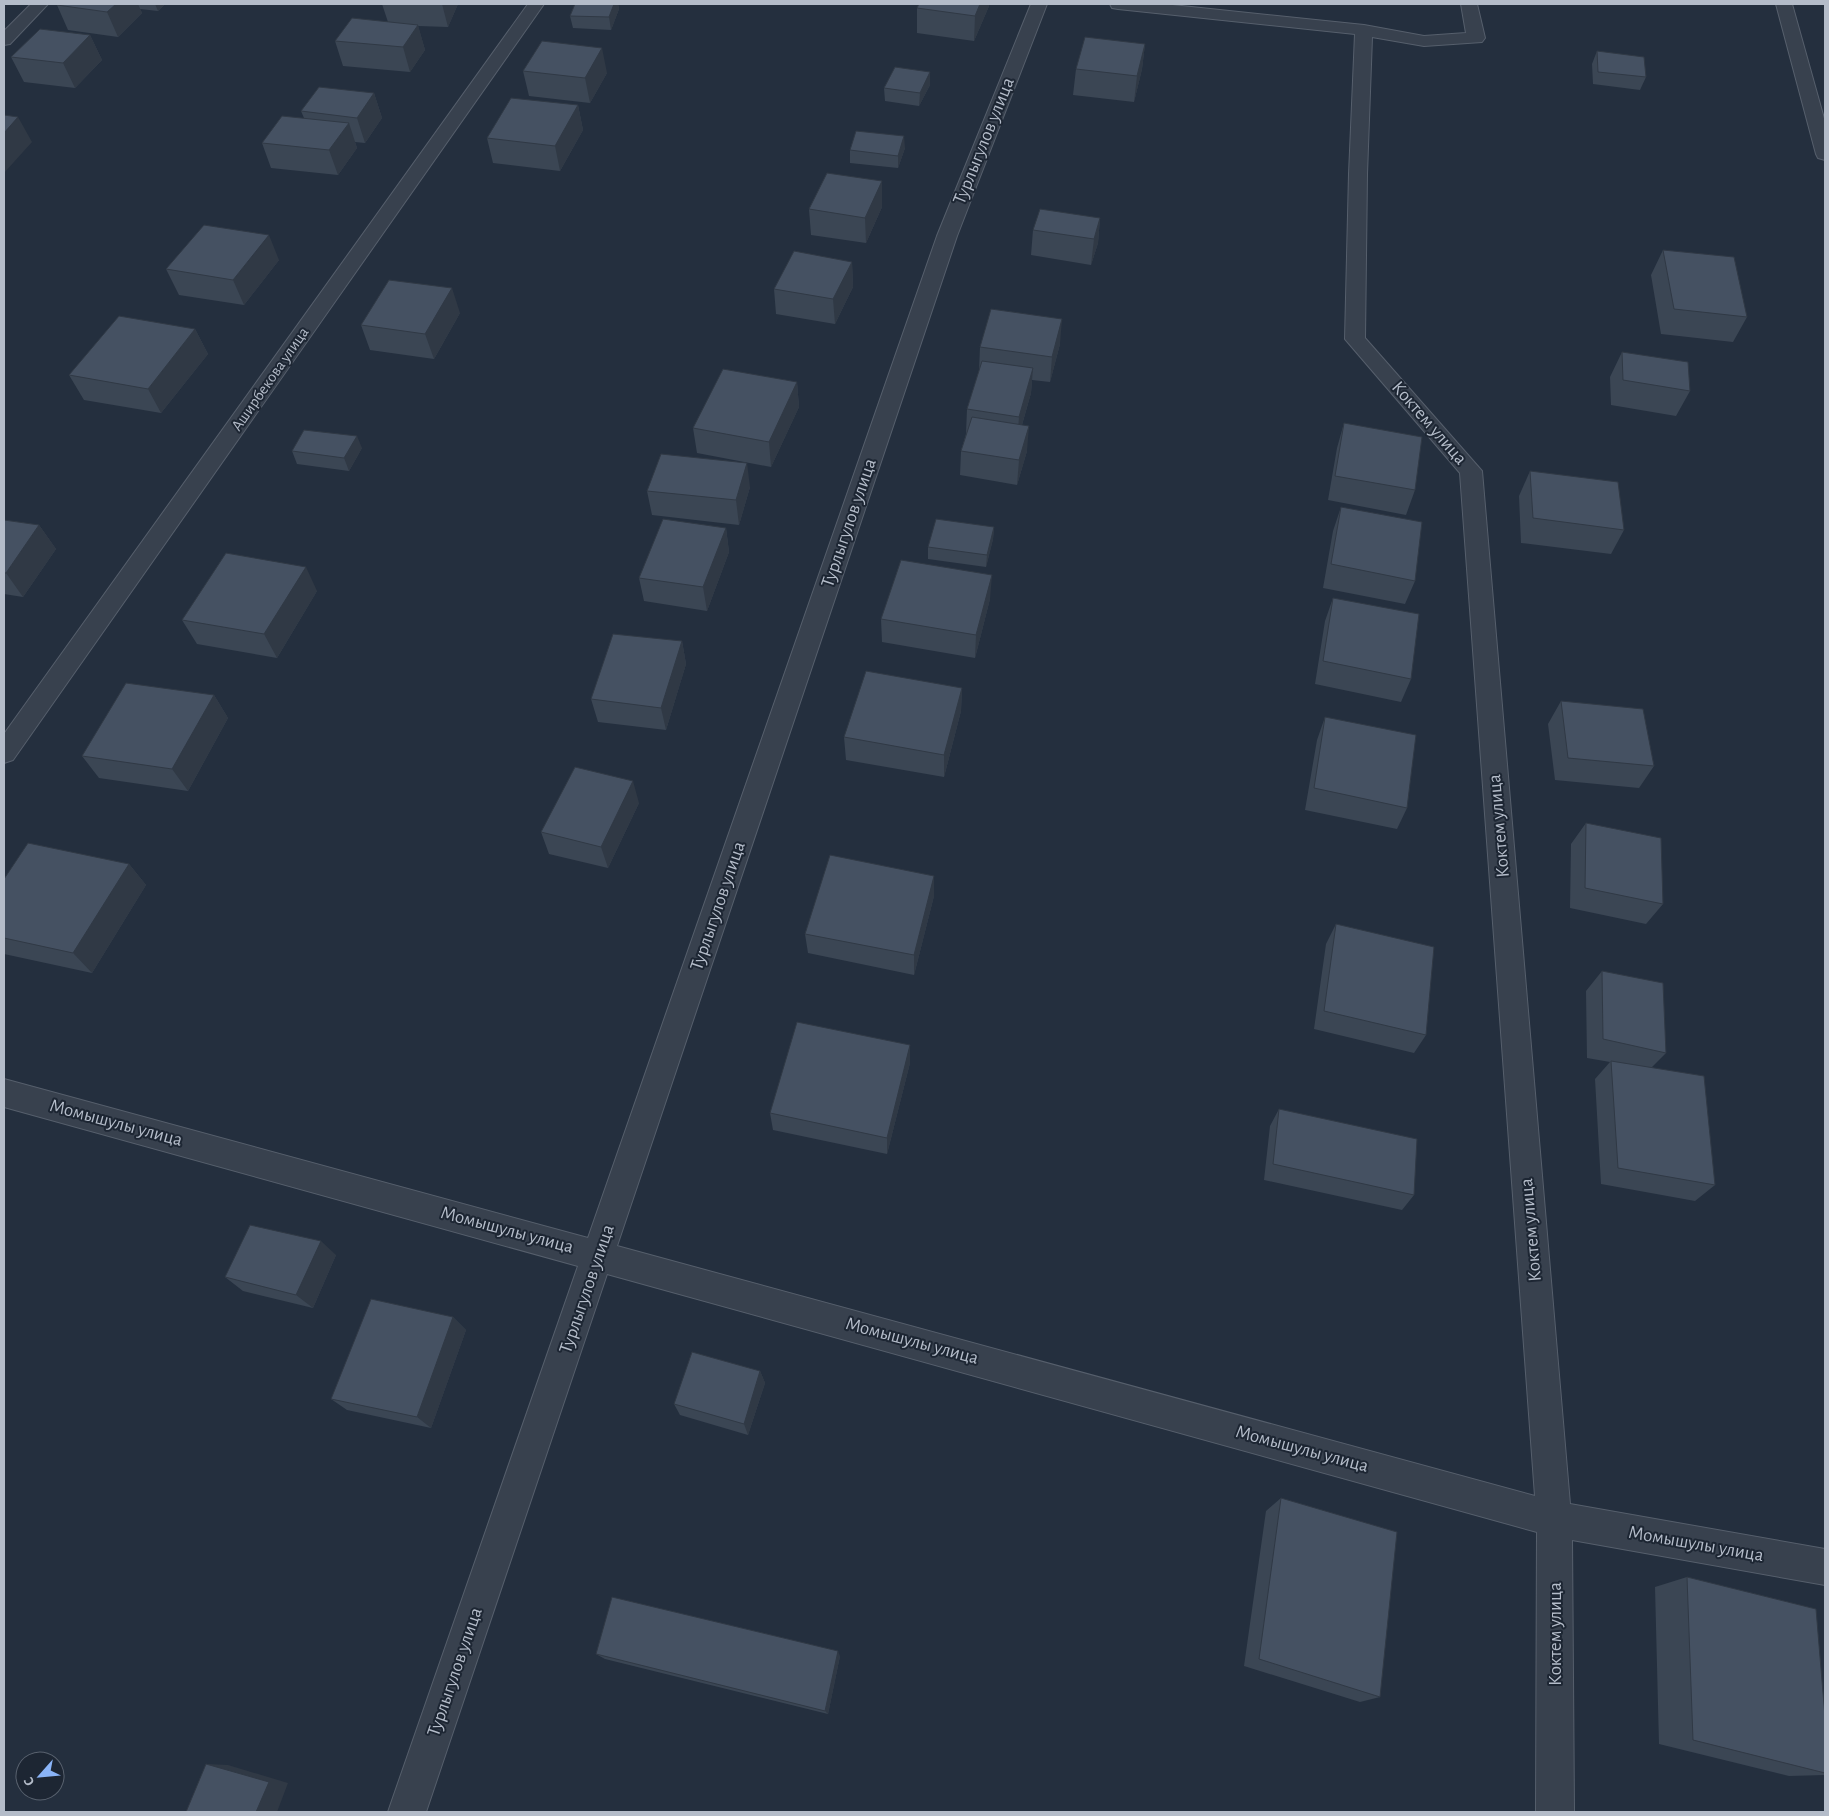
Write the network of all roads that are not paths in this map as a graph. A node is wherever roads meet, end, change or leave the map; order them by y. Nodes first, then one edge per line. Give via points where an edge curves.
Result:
1 (40, 4) edge
2 (536, 4) edge
3 (1039, 4) edge
4 (1118, 4) edge
5 (1469, 4) edge
6 (1784, 4) edge
7 (1364, 30) junction
8 (4, 40) edge
9 (1825, 154) edge
10 (4, 753) edge
11 (4, 1093) edge
12 (599, 1255) junction
13 (1554, 1519) junction
14 (1825, 1567) edge
15 (407, 1812) edge
16 (1555, 1812) edge

1 - 8 street
2 - 10 street, Аширбекова улица
3 - 12 street, Турлыгулов улица via 947,236
4 - 7 street
5 - 7 street via 1476,38 1424,41
6 - 9 street
7 - 13 street, Коктем улица via 1355,339 1472,471
11 - 12 street, Момышулы улица
12 - 13 street, Момышулы улица
12 - 15 street, Турлыгулов улица
13 - 14 street, Момышулы улица
13 - 16 street, Коктем улица

